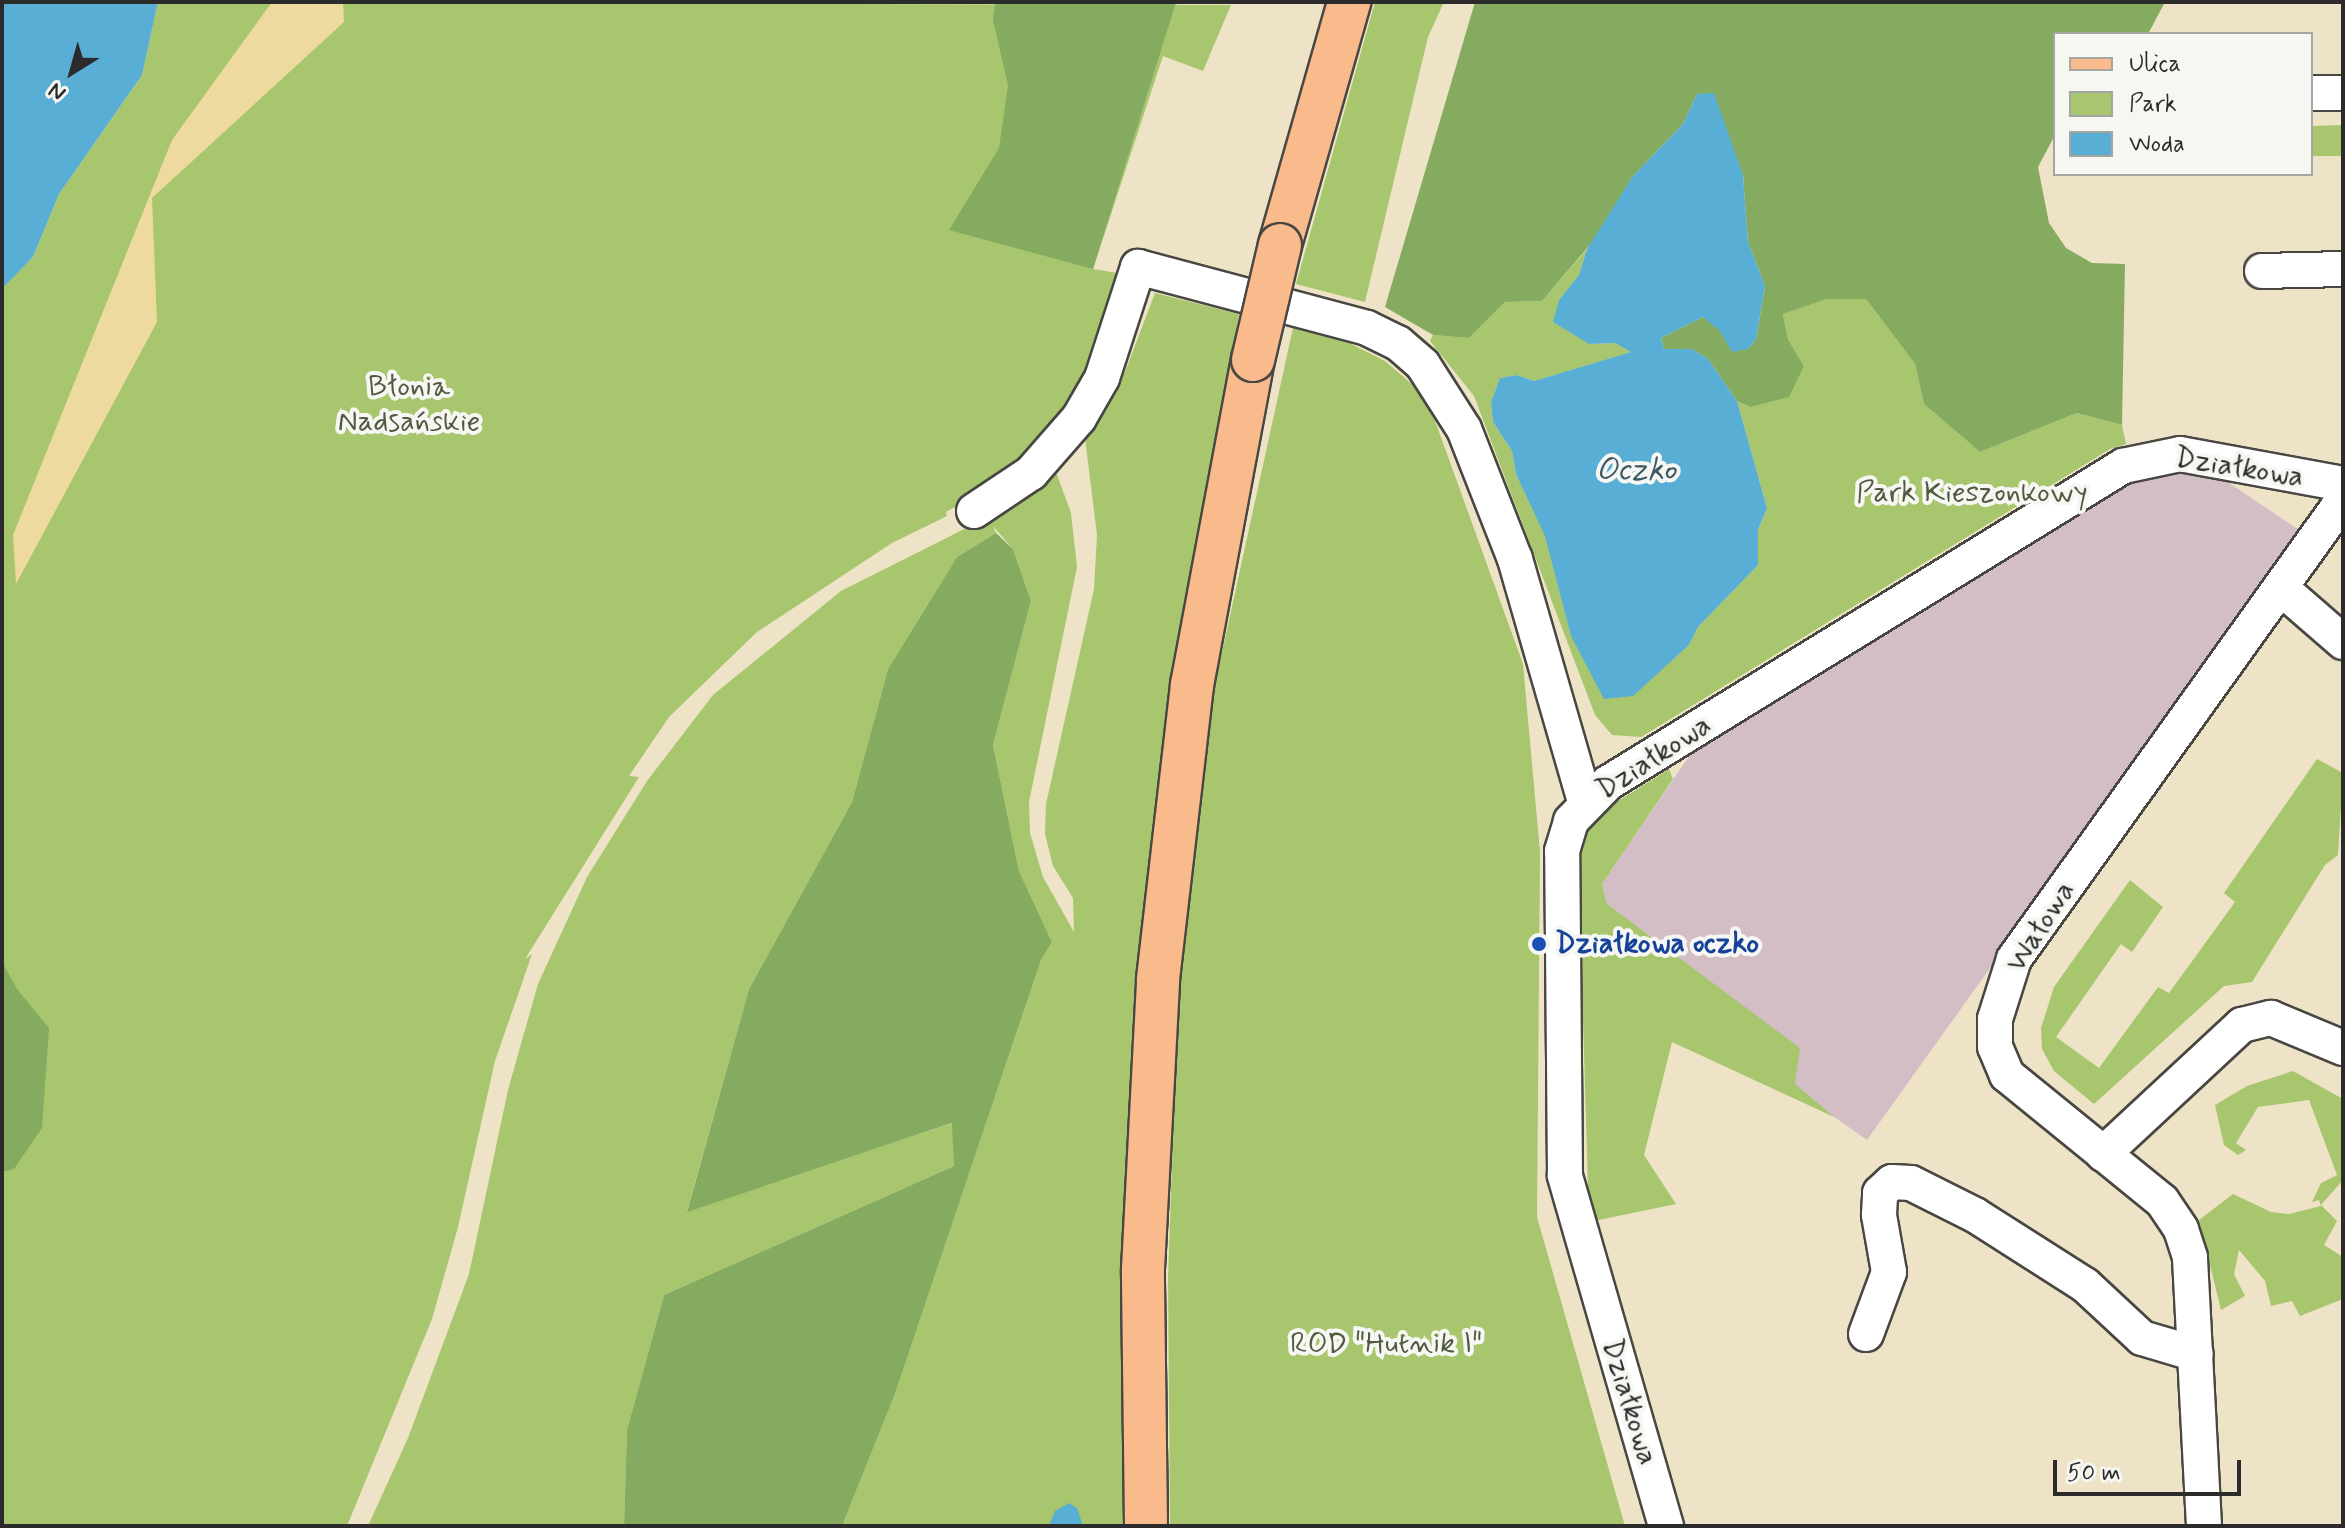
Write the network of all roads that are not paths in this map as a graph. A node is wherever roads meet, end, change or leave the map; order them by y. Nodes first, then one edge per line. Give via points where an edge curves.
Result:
1 (1349, 2) edge
2 (2313, 93) edge
3 (2343, 93) edge
4 (2343, 269) edge
5 (2262, 271) dead end
6 (2343, 484) edge
7 (2343, 500) edge
8 (974, 511) dead end
9 (2282, 589) junction
10 (2343, 642) edge
11 (1585, 802) junction
12 (2343, 1048) edge
13 (2103, 1154) junction
14 (1866, 1334) dead end
15 (2196, 1354) junction
16 (1146, 1526) edge
17 (1666, 1526) edge
18 (2204, 1526) edge

1 - 16 main road, bridge via 1253,360 1196,657 1158,979 1143,1269
2 - 3 street
4 - 5 street
6 - 11 street, Działkowa via 2180,454 2123,466
7 - 9 street, Wałowa
8 - 11 street via 1031,473 1079,418 1102,378 1138,267 1367,328 1398,343 1423,365 1464,429 1520,573
9 - 10 street
9 - 13 street, Wałowa via 2014,959 2005,985 1995,1019 1995,1047 2007,1075
11 - 17 street, Działkowa via 1571,821 1562,851 1565,1175
12 - 13 street via 2271,1018 2242,1025
13 - 15 street, Wałowa via 2162,1201 2181,1229 2190,1257
14 - 15 street via 1889,1272 1880,1193 1892,1182 1911,1183 1975,1215 2085,1285 2142,1338
15 - 18 street, Wałowa

